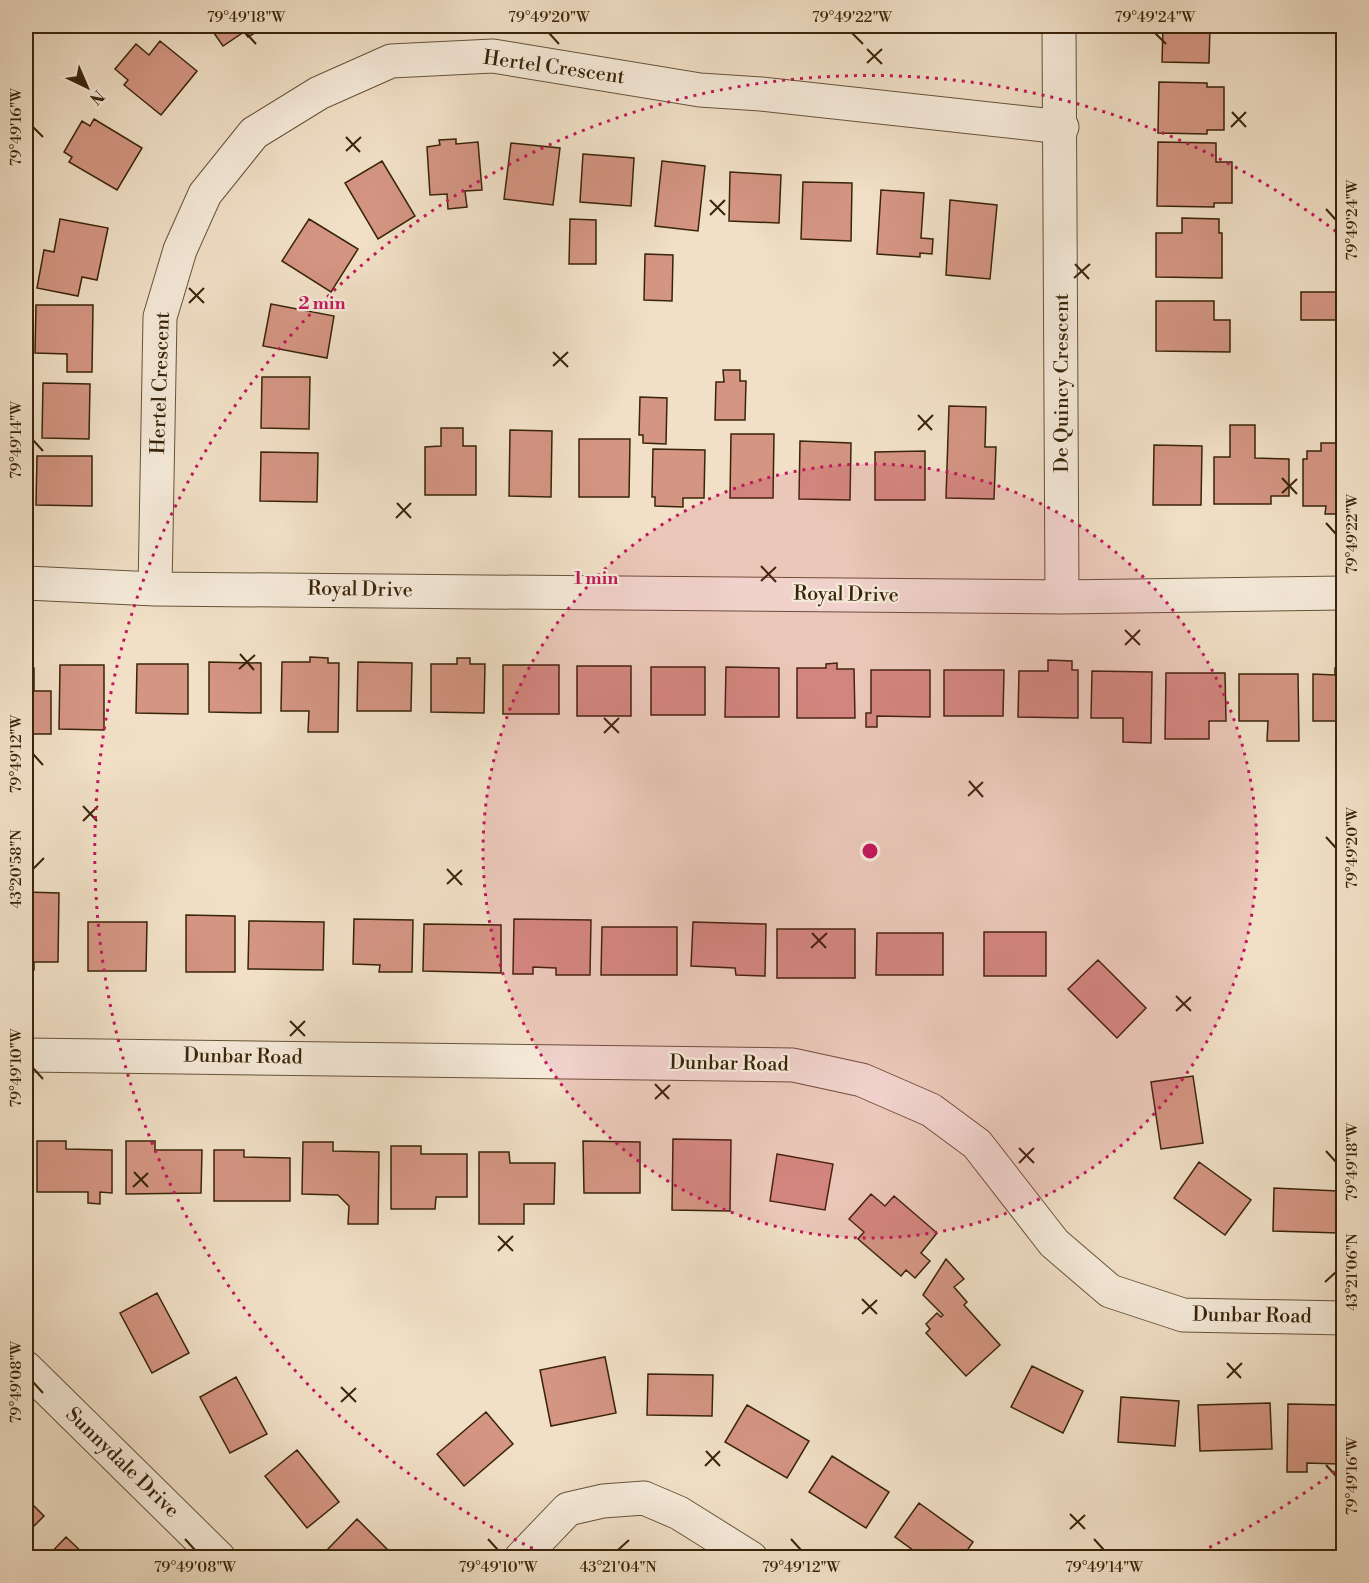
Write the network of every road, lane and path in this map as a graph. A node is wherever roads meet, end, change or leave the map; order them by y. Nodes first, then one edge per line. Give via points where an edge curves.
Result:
1 (1059, 26) edge
2 (1062, 127) junction
3 (26, 583) edge
4 (156, 588) junction
5 (1344, 593) edge
6 (1062, 597) junction
7 (26, 1054) edge
8 (1344, 1318) edge
9 (26, 1368) edge
10 (219, 1557) edge
11 (521, 1557) edge
12 (751, 1557) edge

1 - 2 street, De Quincy Crescent
2 - 4 street, Hertel Crescent via 700,90 493,56 391,61 319,93 254,133 205,194 180,250 160,317
2 - 6 street, De Quincy Crescent
3 - 4 street, Royal Drive
4 - 6 street, Royal Drive
5 - 6 street, Royal Drive
7 - 8 street, Dunbar Road via 793,1065 862,1080 931,1110 978,1144 1054,1244 1110,1291 1183,1315
9 - 10 street, Sunnydale Drive
11 - 12 street via 568,1509 644,1498 679,1513

